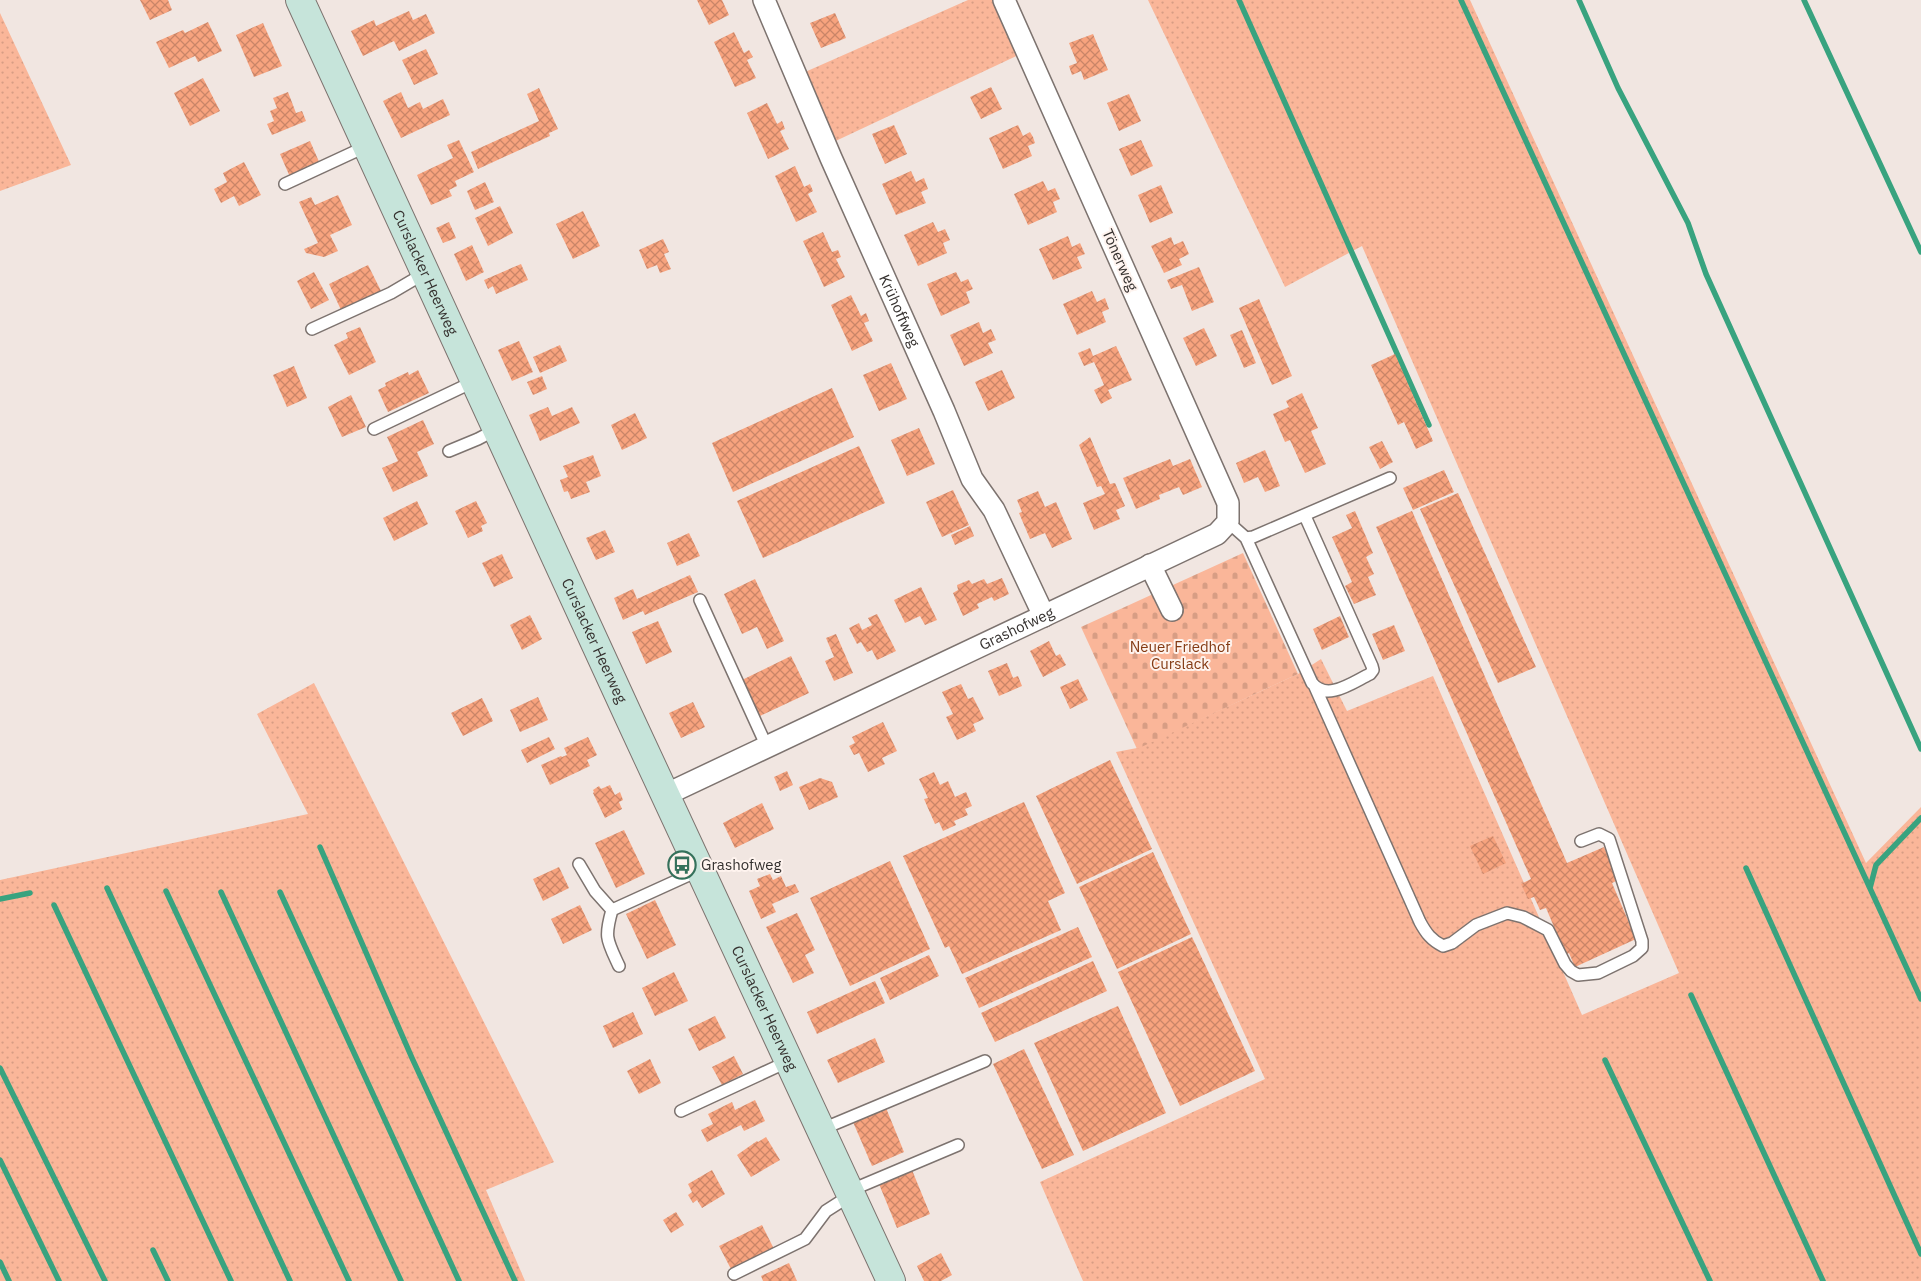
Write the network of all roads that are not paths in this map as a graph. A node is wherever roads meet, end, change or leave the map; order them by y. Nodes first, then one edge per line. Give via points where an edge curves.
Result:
1 (300, 0) edge
2 (764, 0) edge
3 (1004, 0) edge
4 (367, 146) junction
5 (285, 184) dead end
6 (425, 273) junction
7 (312, 328) dead end
8 (475, 381) junction
9 (374, 429) dead end
10 (497, 430) junction
11 (448, 451) dead end
12 (1390, 478) dead end
13 (1305, 516) junction
14 (1228, 522) junction
15 (1246, 538) junction
16 (1150, 565) junction
17 (700, 600) dead end
18 (1172, 610) dead end
19 (1044, 616) junction
20 (1315, 687) junction
21 (767, 747) junction
22 (665, 795) junction
23 (1581, 841) dead end
24 (579, 864) dead end
25 (700, 870) junction
26 (612, 910) junction
27 (619, 966) dead end
28 (789, 1061) junction
29 (985, 1061) dead end
30 (681, 1111) dead end
31 (820, 1130) junction
32 (958, 1145) dead end
33 (850, 1193) junction
34 (734, 1274) dead end
35 (891, 1281) edge

1 - 4 main road, Curslacker Heerweg
2 - 19 street, Krühoffweg via 972,479 994,510
3 - 14 street, Tönerweg via 1228,503
4 - 5 lane
4 - 6 main road, Curslacker Heerweg
6 - 7 lane via 391,293
6 - 8 main road, Curslacker Heerweg
8 - 9 lane
8 - 10 main road, Curslacker Heerweg
10 - 11 lane
10 - 22 main road, Curslacker Heerweg
12 - 13 lane
13 - 15 lane
13 - 20 lane via 1373,670 1340,689 1328,692
14 - 15 lane
14 - 16 street, Grashofweg via 1217,534
15 - 20 lane
16 - 18 street
16 - 19 street, Grashofweg
17 - 21 lane
19 - 21 street, Grashofweg
20 - 23 lane via 1420,922 1426,934 1442,946 1476,925 1507,913 1548,930 1565,964 1578,975 1598,973 1638,953 1642,948 1640,930 1609,839 1599,834
21 - 22 street, Grashofweg
22 - 25 main road, Curslacker Heerweg
24 - 26 lane via 595,891
25 - 26 lane
25 - 28 main road, Curslacker Heerweg
26 - 27 lane via 607,939
28 - 30 lane
28 - 31 main road, Curslacker Heerweg
29 - 31 lane
31 - 33 main road, Curslacker Heerweg
32 - 33 lane
33 - 34 lane via 826,1211 805,1239
33 - 35 main road, Curslacker Heerweg

